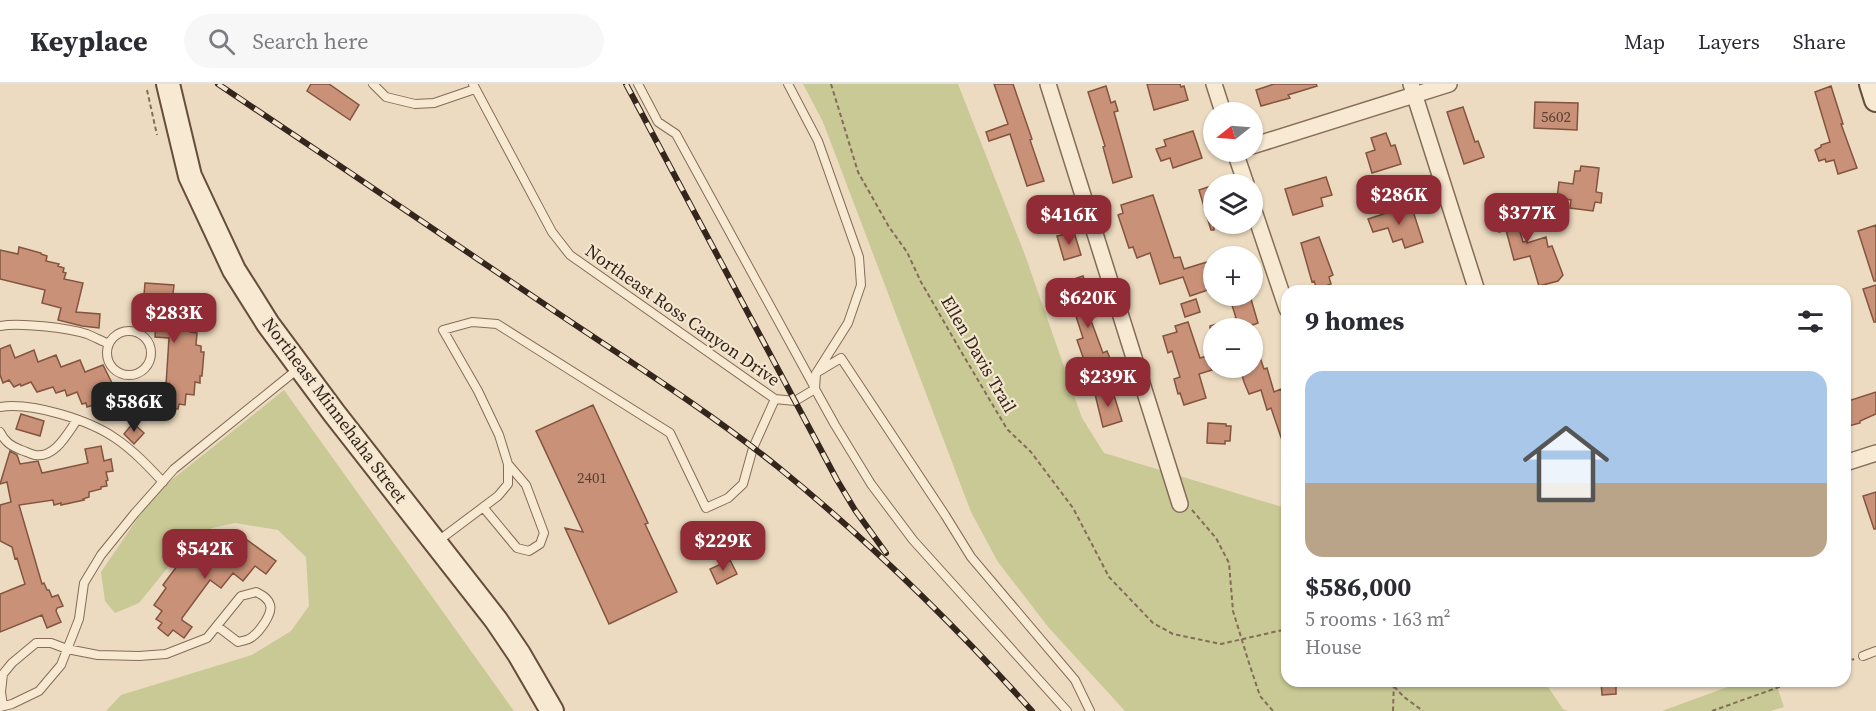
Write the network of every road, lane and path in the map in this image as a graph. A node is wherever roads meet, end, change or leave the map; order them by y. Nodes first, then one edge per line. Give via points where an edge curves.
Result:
1 (373, 84) edge
2 (638, 84) edge
3 (788, 84) edge
4 (831, 84) edge
5 (1048, 84) edge
6 (1214, 84) edge
7 (1449, 84) edge
8 (1871, 84) edge
9 (474, 86) edge
10 (1412, 89) edge
11 (162, 93) edge
12 (1876, 100) edge
13 (1220, 102) edge
14 (157, 135) dead end
15 (1263, 142) edge
16 (1262, 234) edge
17 (1476, 285) edge
18 (1281, 291) edge
19 (0, 326) edge
20 (109, 345) junction
21 (300, 367) junction
22 (816, 373) junction
23 (816, 389) junction
24 (775, 399) junction
25 (0, 407) edge
26 (77, 420) junction
27 (0, 432) edge
28 (1876, 453) edge
29 (1851, 461) edge
30 (508, 464) junction
31 (163, 482) junction
32 (1180, 504) joint
33 (483, 507) junction
34 (436, 543) junction
35 (217, 626) junction
36 (1281, 630) edge
37 (1243, 640) junction
38 (67, 649) junction
39 (1876, 651) edge
40 (1863, 656) dead end
41 (1394, 687) edge
42 (1395, 687) edge
43 (1779, 687) edge
44 (1, 707) edge
45 (552, 711) edge
46 (1067, 711) edge
47 (1090, 711) edge
48 (1274, 711) edge
49 (1393, 711) edge
50 (1423, 711) edge
51 (1712, 711) edge

1 - 9 lane via 386,97 415,104 434,103
2 - 23 lane via 658,122 676,134
3 - 22 lane via 818,141 859,257 861,285 848,323
4 - 37 path, Ellen Davis Trail via 858,172 889,227 1007,429 1031,452 1073,508 1109,577 1153,623 1173,634 1221,644
5 - 32 street
6 - 13 street
7 - 10 street
8 - 12 main road
9 - 24 lane, Northeast Ross Canyon Drive via 552,232 570,255
10 - 15 street
10 - 17 street
11 - 14 path
11 - 21 main road, Northeast Minnehaha Street via 190,176 234,270
16 - 18 street
19 - 20 lane via 40,326 87,334
20 - 20 lane via 122,333 140,334 150,349 147,366 131,375 122,374 109,362
21 - 31 lane
21 - 34 main road, Northeast Minnehaha Street
22 - 23 lane
22 - 47 lane via 841,358 971,557 1075,680
23 - 24 lane, Northeast Ross Canyon Drive via 795,401
23 - 46 lane via 871,484 913,540
24 - 30 lane via 753,448 743,484 728,498 706,508 670,433 497,324 472,322 443,330 478,391
25 - 26 lane via 37,409
26 - 27 lane via 56,448 45,454 34,455 11,446
26 - 31 lane via 114,438
28 - 29 street
30 - 33 lane via 508,484
30 - 33 lane via 526,485 543,539 535,548 518,548
31 - 38 lane via 100,555 84,583 79,619
32 - 37 path via 1193,511 1216,538 1229,564 1233,611
33 - 34 lane
34 - 45 main road, Northeast Minnehaha Street via 508,637
35 - 35 lane via 241,596 256,592 271,605 271,613 252,638 238,642
35 - 38 lane via 207,638 166,654 98,655
36 - 37 path, Ellen Davis Trail
37 - 48 path via 1260,696
38 - 44 lane via 61,665 39,691
38 - 44 lane via 36,643 12,663 3,674
39 - 40 lane
41 - 49 path
42 - 50 path
43 - 51 path

